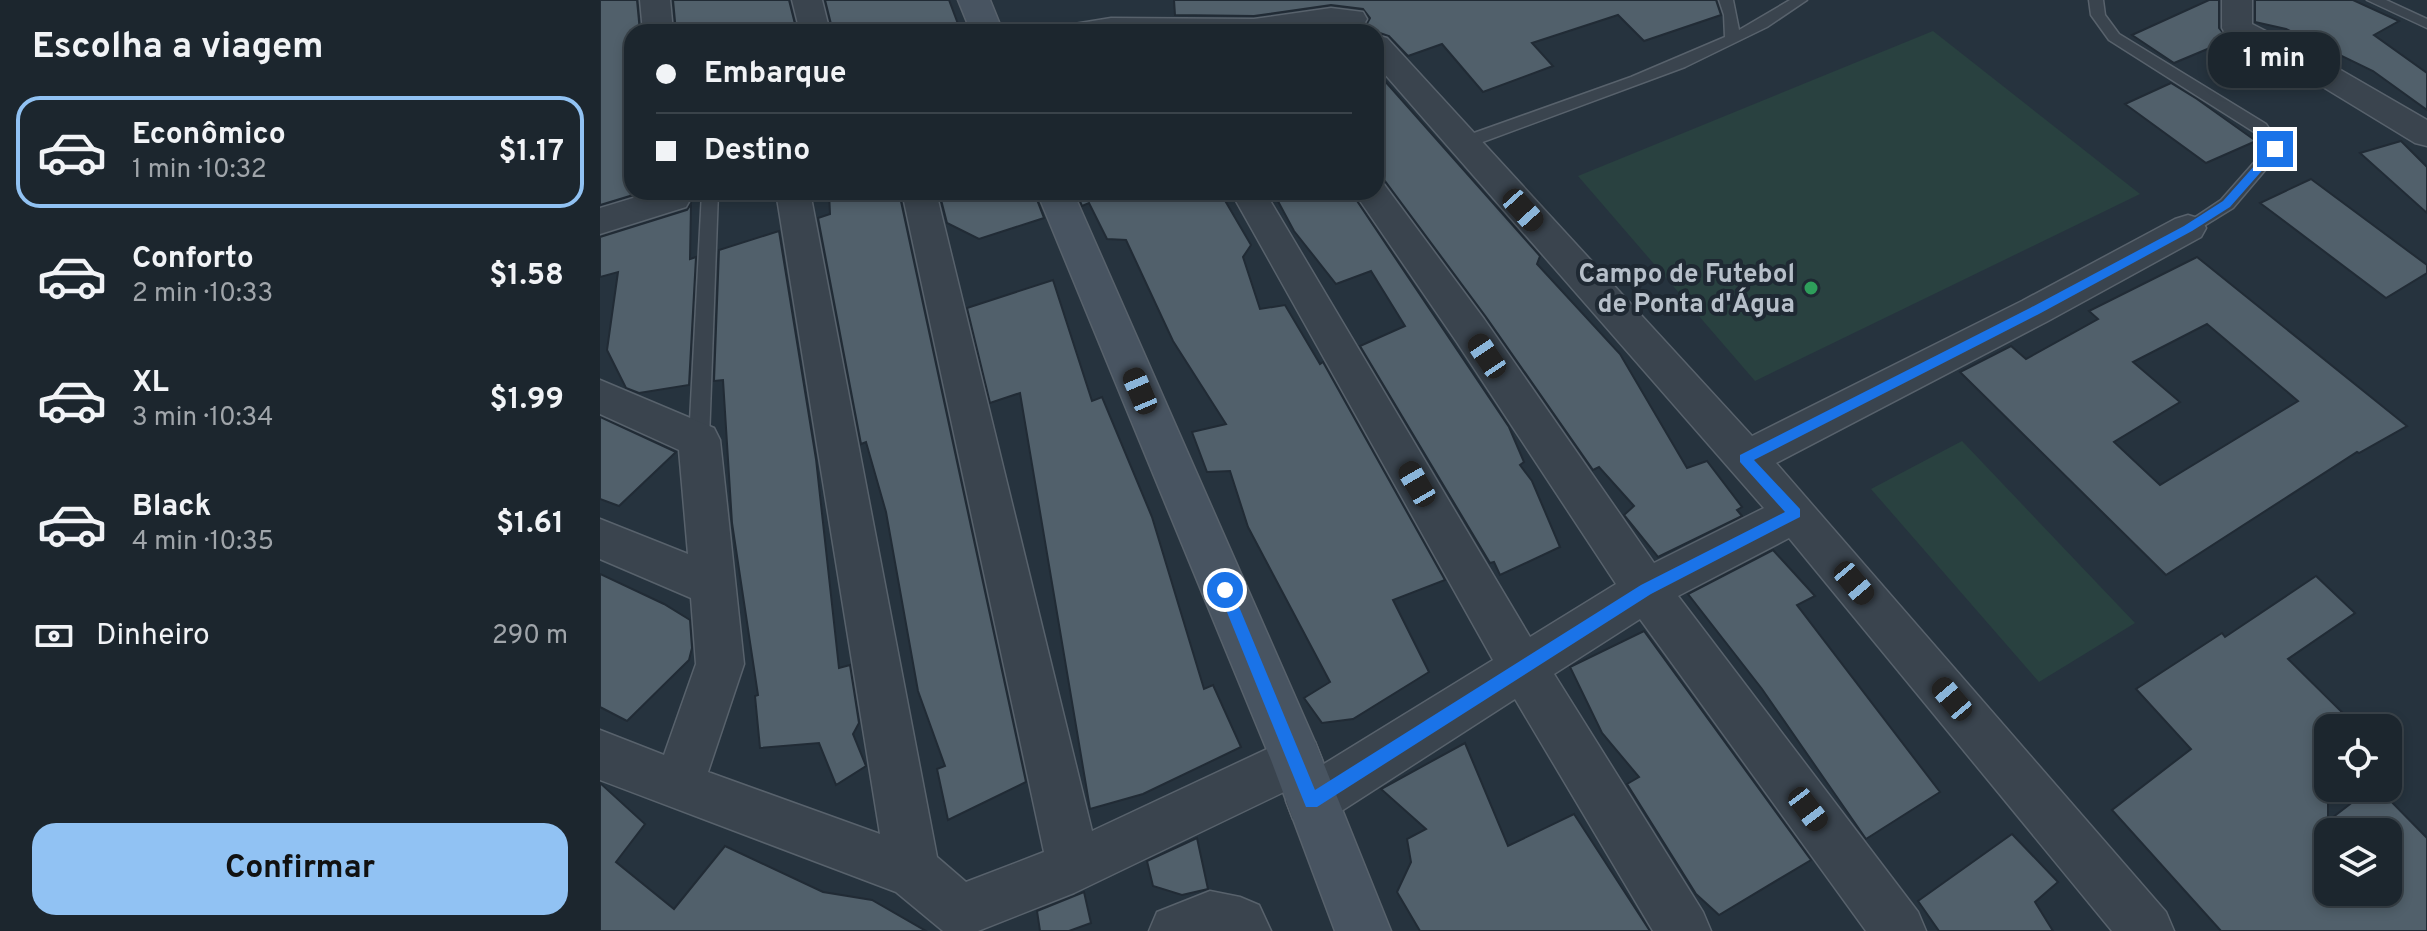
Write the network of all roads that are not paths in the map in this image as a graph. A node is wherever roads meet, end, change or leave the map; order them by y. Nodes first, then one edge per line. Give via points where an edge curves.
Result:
1 (655, 0) edge
2 (807, 0) edge
3 (974, 0) edge
4 (1072, 0) edge
5 (1726, 0) edge
6 (1800, 0) edge
7 (2096, 0) edge
8 (2237, 0) edge
9 (2374, 0) edge
10 (657, 24) edge
11 (813, 24) edge
12 (984, 24) edge
13 (1081, 24) edge
14 (1291, 24) edge
15 (1357, 24) edge
16 (2427, 24) edge
17 (1732, 38) junction
18 (1384, 54) edge
19 (2427, 135) edge
20 (1463, 143) junction
21 (662, 200) edge
22 (710, 200) edge
23 (794, 200) edge
24 (921, 200) edge
25 (1058, 200) edge
26 (1253, 200) edge
27 (1377, 200) edge
28 (600, 221) edge
29 (2188, 228) joint
30 (600, 396) edge
31 (699, 440) junction
32 (1745, 459) junction
33 (1795, 513) junction
34 (600, 538) edge
35 (712, 586) junction
36 (1646, 590) junction
37 (1524, 670) junction
38 (600, 755) edge
39 (1304, 780) junction
40 (678, 786) junction
41 (1074, 867) junction
42 (913, 872) junction
43 (965, 921) edge
44 (1176, 931) edge
45 (1244, 931) edge
46 (1363, 931) edge
47 (1684, 931) edge
48 (1899, 931) edge
49 (2147, 931) edge

1 - 10 street
2 - 11 street
3 - 12 street
4 - 13 street
5 - 17 lane
6 - 17 lane
7 - 29 lane via 2098,15 2114,37 2260,128 2275,149 2227,204
8 - 19 street via 2237,28
9 - 16 lane
14 - 15 street via 1331,17
17 - 20 lane
18 - 20 street
20 - 32 street
21 - 28 street
22 - 31 lane
23 - 42 street
24 - 41 street
25 - 39 street
26 - 37 street
27 - 36 street
29 - 32 street
30 - 31 street
31 - 35 street
32 - 33 street
33 - 36 street
33 - 49 street
34 - 35 street
35 - 40 street via 720,664
36 - 37 street
36 - 48 street
37 - 39 street
37 - 47 street
38 - 40 street
39 - 41 street
39 - 46 street
40 - 42 street
41 - 43 street
42 - 43 street
44 - 45 street via 1210,918 1240,924

